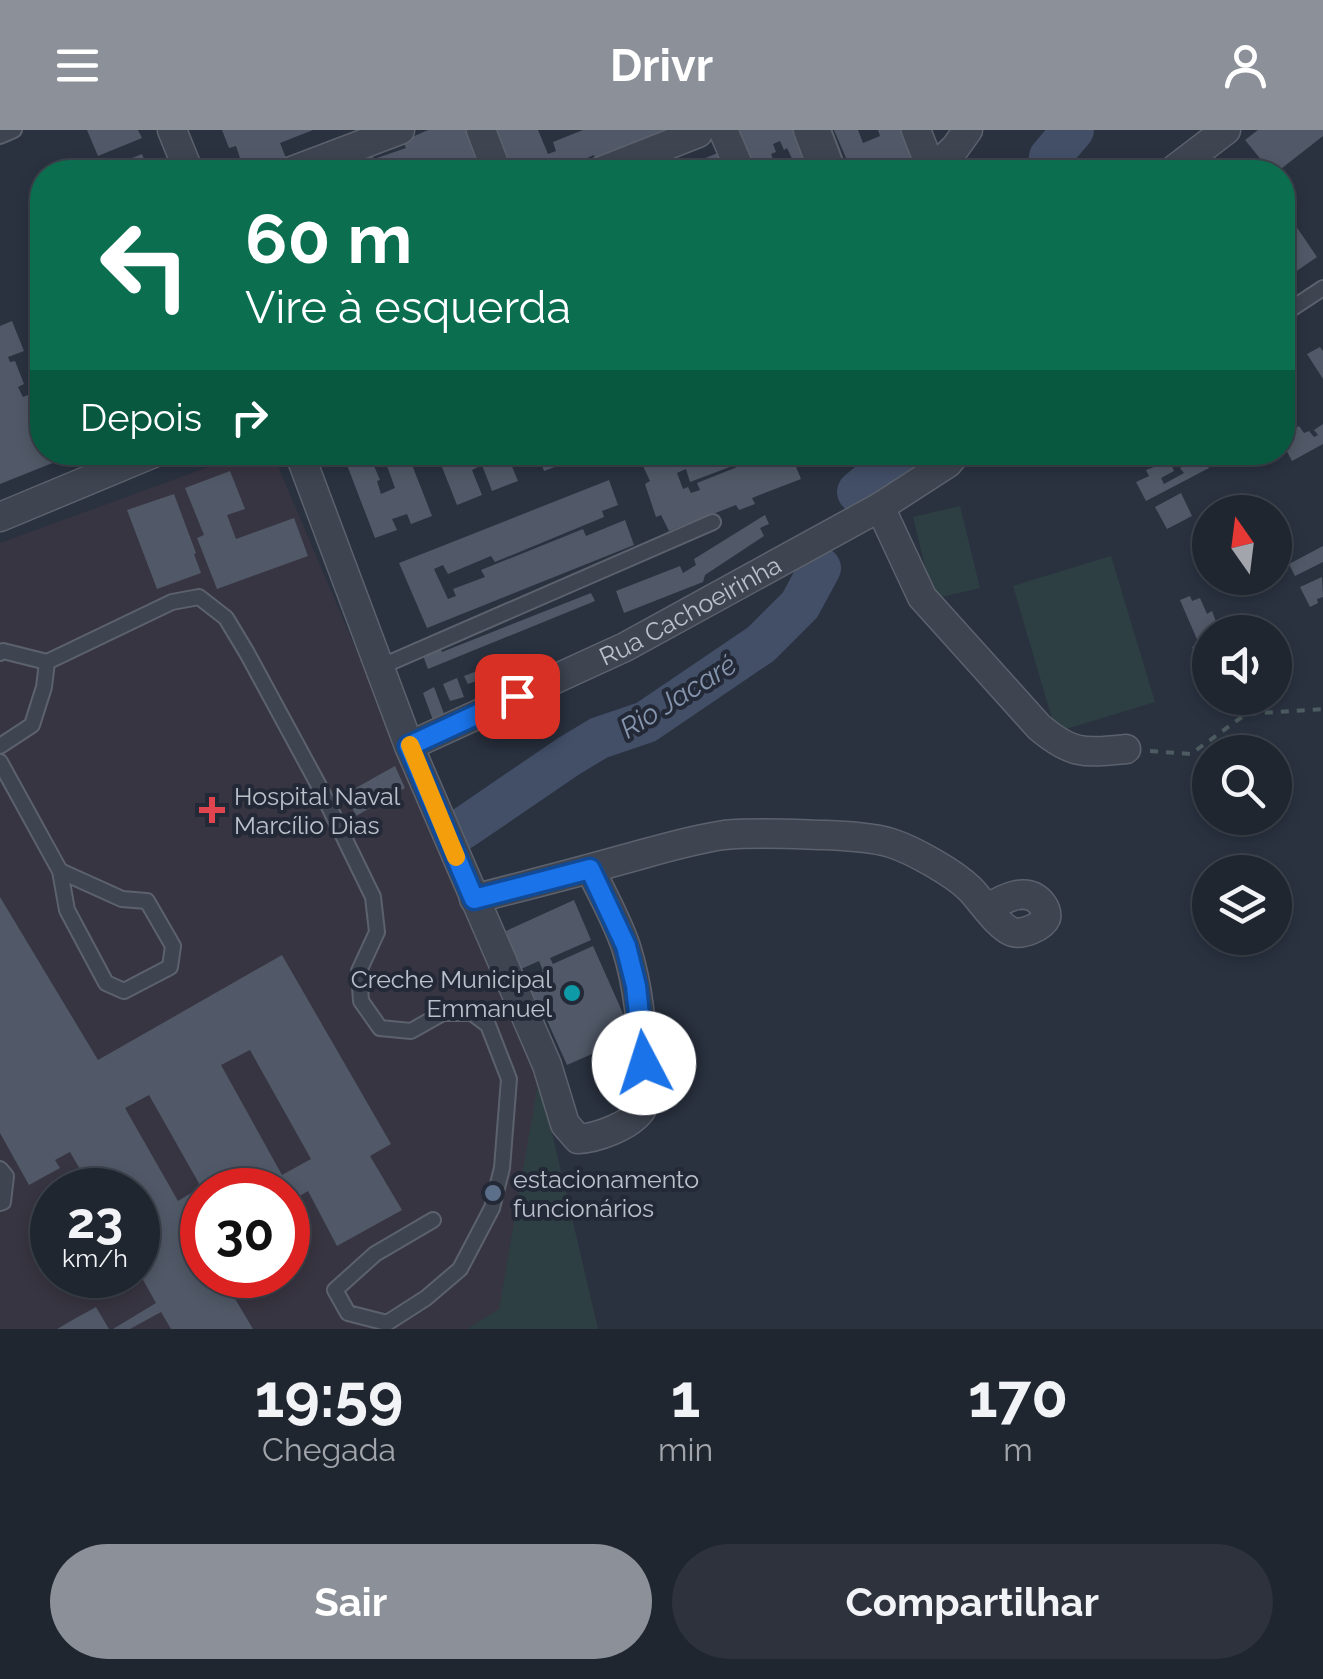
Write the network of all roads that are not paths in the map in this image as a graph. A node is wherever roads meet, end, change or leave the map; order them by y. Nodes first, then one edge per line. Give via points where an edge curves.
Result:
1 (14, 130) edge
2 (172, 130) edge
3 (400, 130) edge
4 (482, 130) edge
5 (808, 130) edge
6 (823, 130) edge
7 (916, 130) edge
8 (968, 130) edge
9 (1226, 130) edge
10 (710, 132) edge
11 (0, 136) edge
12 (184, 160) edge
13 (320, 160) edge
14 (493, 160) edge
15 (632, 160) edge
16 (732, 160) edge
17 (819, 160) edge
18 (834, 160) edge
19 (927, 160) edge
20 (943, 160) edge
21 (1187, 160) edge
22 (1323, 288) edge
23 (1295, 306) edge
24 (124, 465) edge
25 (304, 465) edge
26 (945, 465) edge
27 (880, 507) junction
28 (0, 516) edge
29 (713, 522) dead end
30 (0, 653) edge
31 (47, 662) junction
32 (380, 667) junction
33 (0, 746) edge
34 (409, 746) junction
35 (1126, 749) road end
36 (0, 762) edge
37 (590, 869) junction
38 (60, 871) junction
39 (474, 899) junction
40 (988, 908) dead end
41 (0, 1169) edge
42 (0, 1203) edge
43 (432, 1220) dead end

1 - 11 lane
2 - 12 street
3 - 13 street
4 - 14 street
5 - 17 street
6 - 18 lane
7 - 19 street
8 - 20 street
9 - 21 street
10 - 15 street
10 - 16 street
22 - 23 lane
24 - 28 street
25 - 32 street
26 - 27 street, Rua Cachoeirinha
27 - 34 street, Rua Cachoeirinha via 625,646
27 - 35 street via 922,596 1039,727 1079,752
29 - 32 lane
30 - 31 lane
31 - 33 lane via 32,725
31 - 43 lane via 172,602 200,597 226,618 373,897 377,932 359,971 361,1000 380,1028 411,1030 444,1013 472,1013 488,1025 509,1079 492,1208 460,1270 386,1323 348,1313 335,1290 376,1254
32 - 34 street
34 - 39 street
36 - 38 lane
37 - 39 street
37 - 39 street via 626,946 636,986 644,1106 625,1123 586,1138 578,1139 565,1124 547,1065
37 - 40 street via 726,835 841,836 892,843 940,867
38 - 38 lane via 67,910 106,983 124,991 170,967 173,946 147,901 122,899
41 - 42 lane via 6,1176

